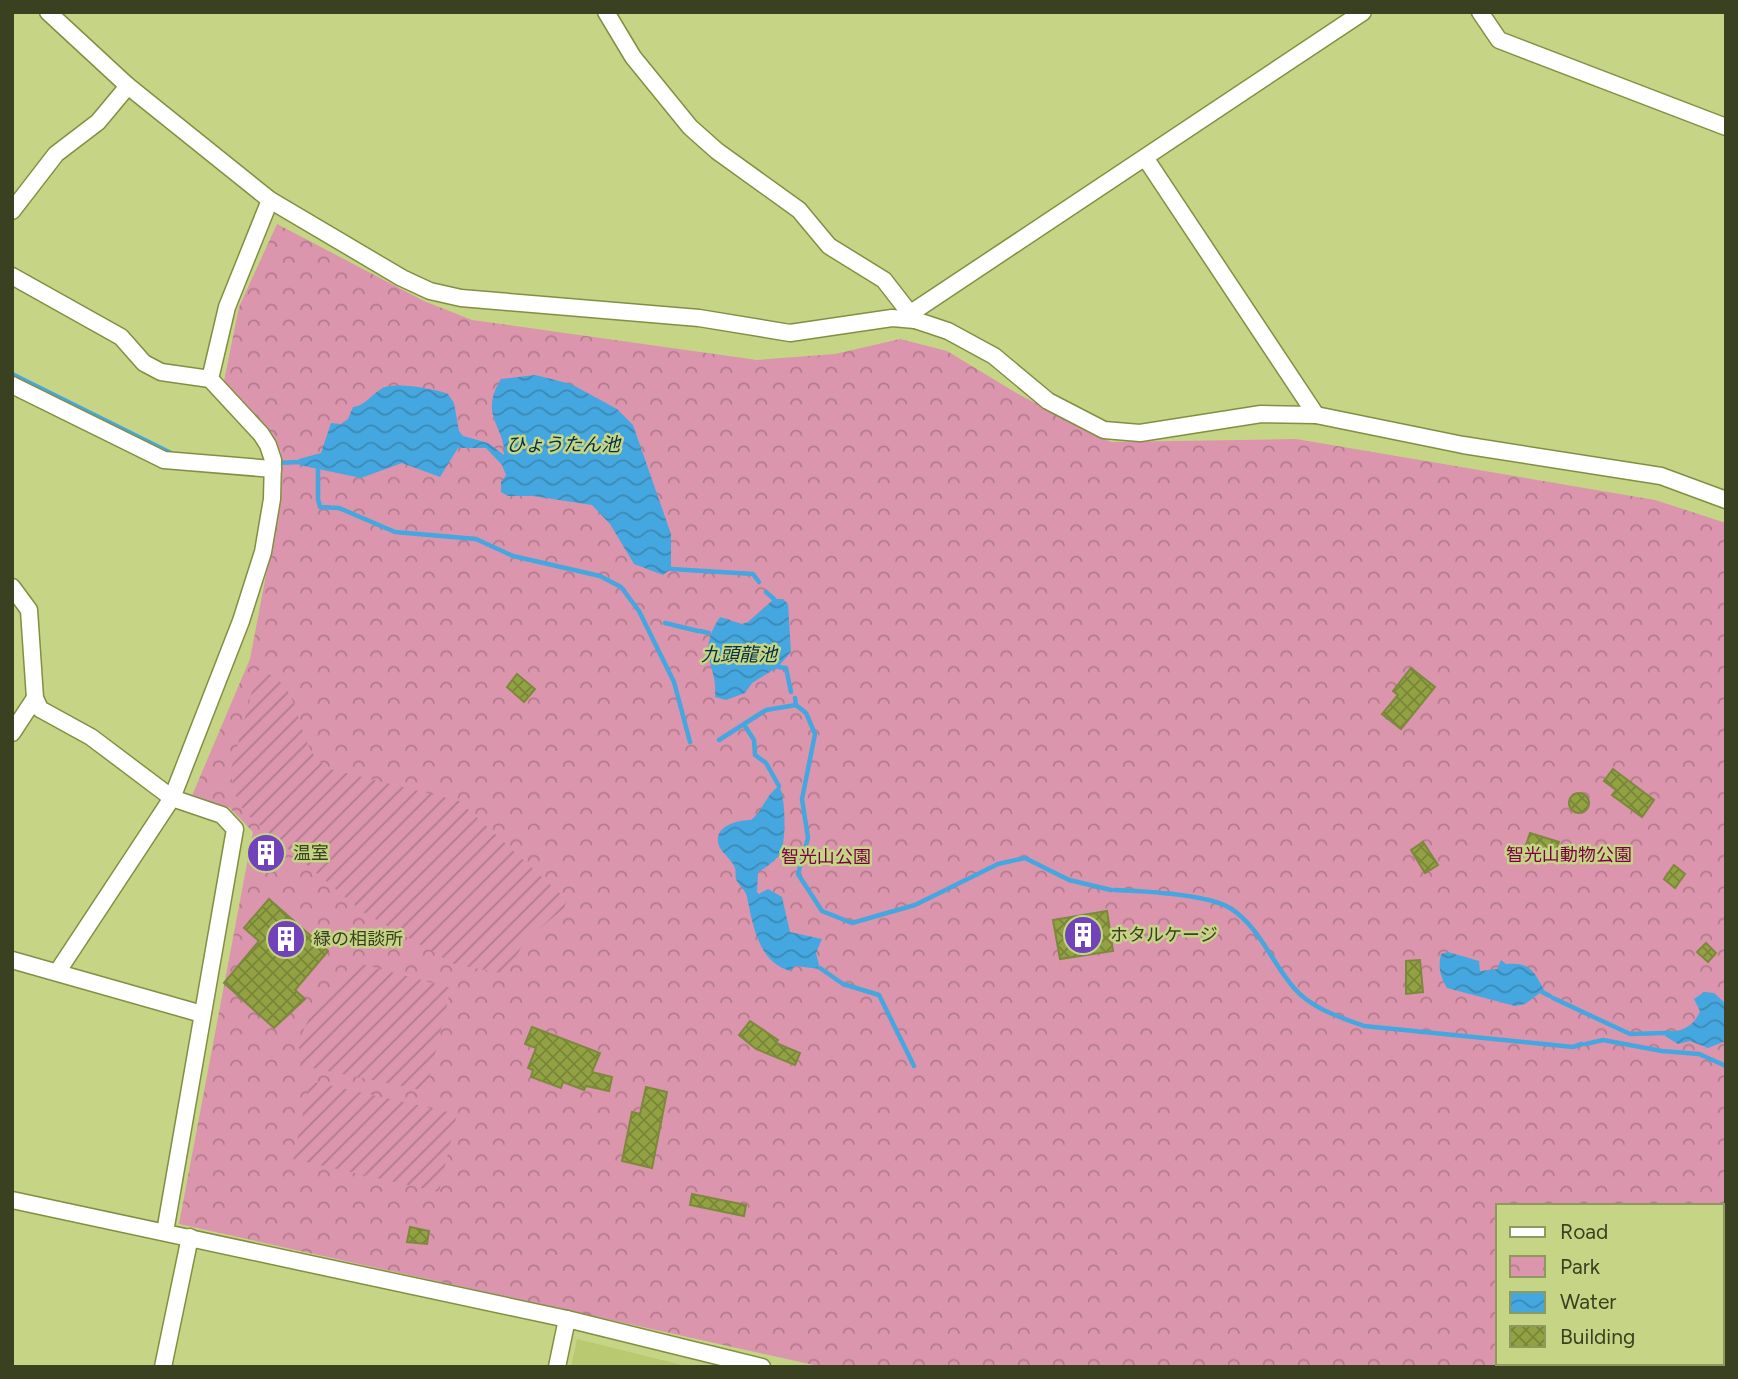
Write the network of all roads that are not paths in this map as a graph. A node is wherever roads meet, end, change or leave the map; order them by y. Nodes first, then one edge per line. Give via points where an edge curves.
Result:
1 (48, 12) edge
2 (606, 12) edge
3 (1363, 12) edge
4 (1480, 12) edge
5 (128, 86) junction
6 (1726, 127) edge
7 (1146, 159) junction
8 (270, 200) junction
9 (12, 211) edge
10 (12, 275) edge
11 (913, 316) junction
12 (210, 379) junction
13 (12, 385) edge
14 (1316, 415) junction
15 (273, 464) junction
16 (1726, 500) edge
17 (12, 587) edge
18 (35, 698) junction
19 (12, 733) edge
20 (173, 798) junction
21 (12, 960) edge
22 (58, 971) junction
23 (202, 1014) junction
24 (12, 1200) edge
25 (165, 1232) junction
26 (190, 1237) junction
27 (567, 1319) junction
28 (163, 1367) edge
29 (557, 1367) edge
30 (762, 1367) edge

1 - 5 street
2 - 11 street via 633,57 690,127 799,211 830,246 884,280
3 - 7 street
4 - 6 street via 1499,40
5 - 8 street
5 - 9 street via 98,122 56,154
7 - 11 street
7 - 14 street
8 - 11 street via 402,278 461,298 687,317 790,333
8 - 12 street via 227,307
10 - 12 street via 121,337 144,363 161,372
11 - 14 street via 994,356 1048,401 1104,430 1140,433 1261,414
12 - 15 street via 261,434
13 - 15 street via 164,460
14 - 16 street via 1463,445 1661,476
15 - 20 street via 263,552
17 - 18 street via 29,610
18 - 19 street
18 - 20 street via 48,715 91,737
20 - 22 street
20 - 23 street via 222,815 235,829
21 - 22 street
22 - 23 street
23 - 25 street
24 - 25 street
25 - 26 street
26 - 27 street
26 - 28 street
27 - 29 street
27 - 30 street

